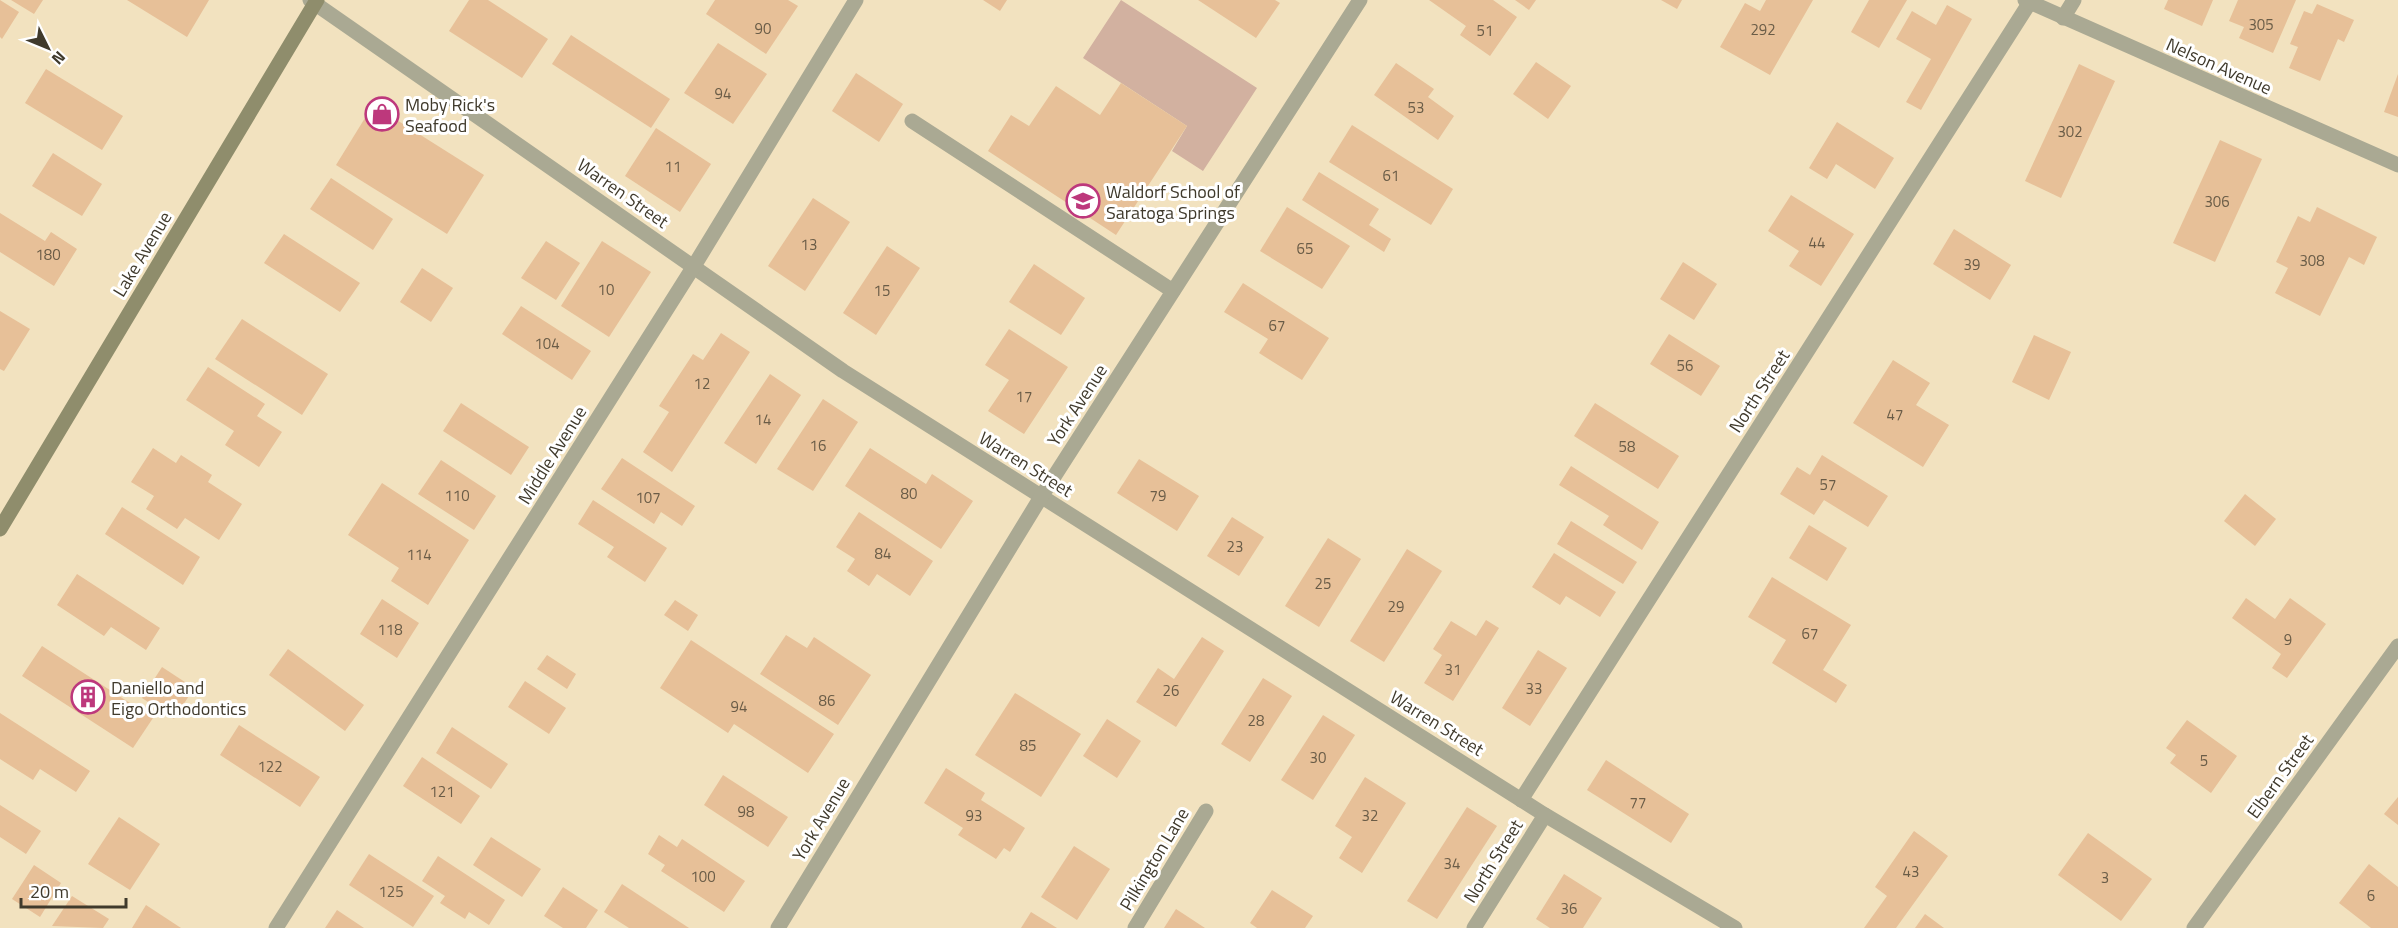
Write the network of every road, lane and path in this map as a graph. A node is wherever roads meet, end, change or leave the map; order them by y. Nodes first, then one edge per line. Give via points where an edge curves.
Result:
1 (856, 0) edge
2 (1360, 0) edge
3 (2074, 0) edge
4 (314, 1) edge
5 (2027, 1) edge
6 (2063, 18) junction
7 (912, 121) dead end
8 (2398, 165) edge
9 (694, 266) junction
10 (1173, 291) junction
11 (1041, 497) junction
12 (0, 529) edge
13 (2398, 646) edge
14 (1521, 800) junction
15 (1206, 811) dead end
16 (1545, 815) junction
17 (276, 928) edge
18 (777, 928) edge
19 (1135, 928) edge
20 (1474, 928) edge
21 (1735, 928) edge
22 (2194, 928) edge

1 - 9 street, Middle Avenue
2 - 10 street, York Avenue
3 - 6 street
4 - 9 street, Warren Street
4 - 12 main road, Lake Avenue
5 - 6 street, Nelson Avenue
5 - 14 street, North Street
6 - 8 street, Nelson Avenue
7 - 10 street
9 - 11 street, Warren Street via 843,370
9 - 17 street, Middle Avenue
10 - 11 street, York Avenue
11 - 14 street, Warren Street
11 - 18 street, York Avenue
13 - 22 street, Elbern Street
14 - 16 street, Warren Street
15 - 19 street, Pilkington Lane
16 - 20 street, North Street
16 - 21 street, Warren Street

